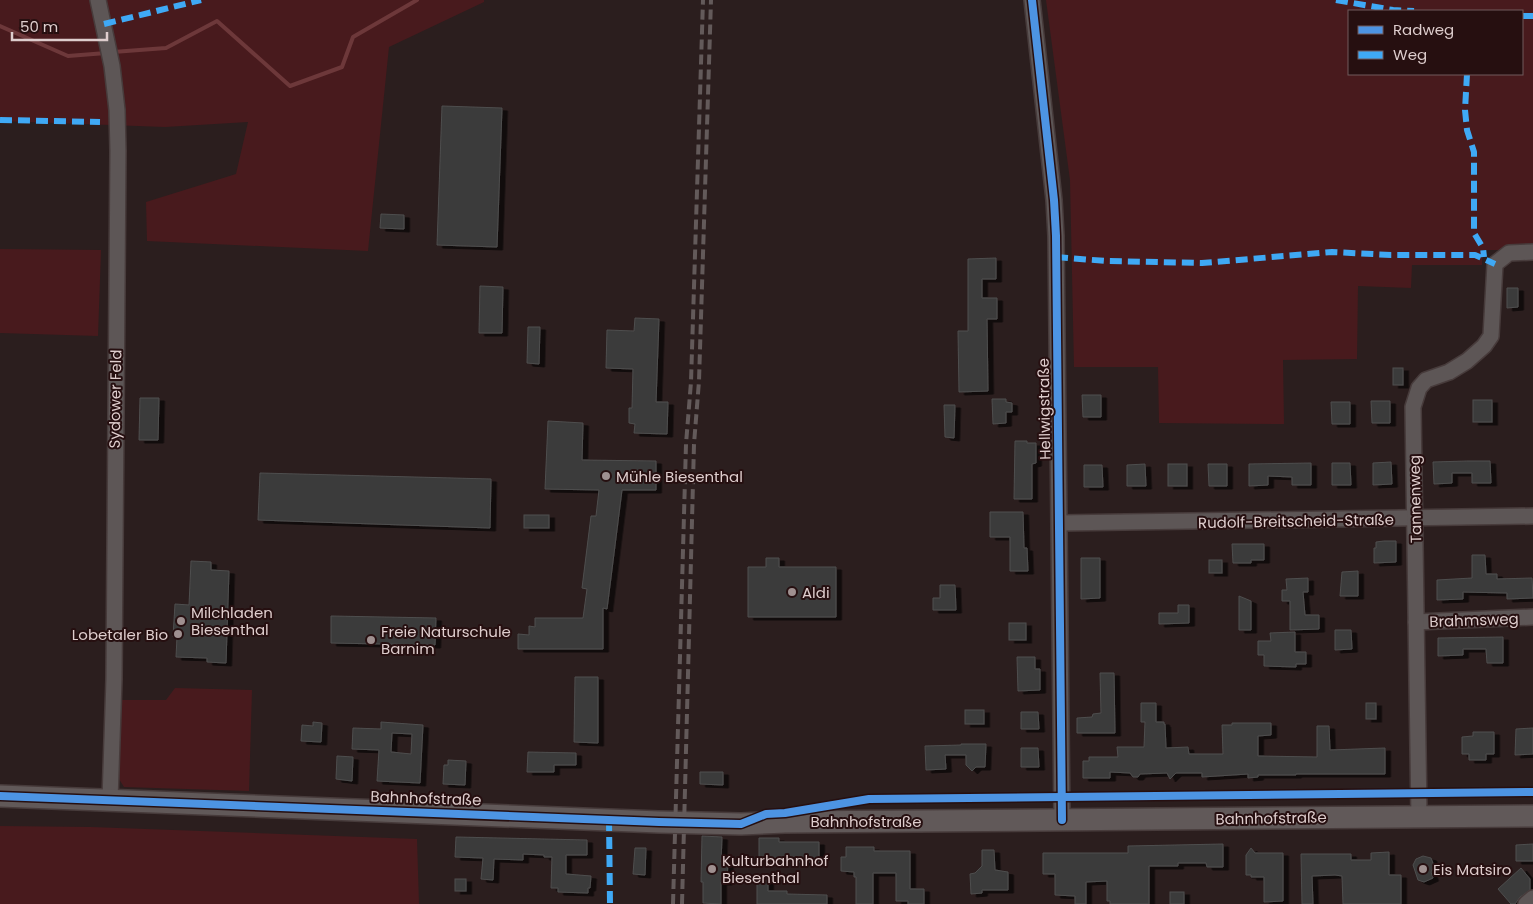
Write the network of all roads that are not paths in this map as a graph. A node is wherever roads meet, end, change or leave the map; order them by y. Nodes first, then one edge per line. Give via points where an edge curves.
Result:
1 (98, 0) edge
2 (1032, 0) edge
3 (1533, 252) edge
4 (1533, 516) edge
5 (1415, 519) junction
6 (1060, 523) junction
7 (1533, 617) edge
8 (1416, 622) junction
9 (0, 796) edge
10 (110, 800) junction
11 (1419, 816) junction
12 (1533, 816) edge
13 (1062, 820) junction
14 (1533, 898) edge
15 (1526, 904) edge

1 - 10 street, Sydower Feld via 110,50 118,160
2 - 6 street, Hellwigstraße via 1055,218
3 - 5 street, Tannenweg via 1509,253 1495,264 1491,336 1484,346 1467,361 1426,380 1419,388 1413,407
4 - 5 street, Rudolf-Breitscheid-Straße
5 - 6 street, Rudolf-Breitscheid-Straße
5 - 8 street, Tannenweg
6 - 13 street, Hellwigstraße
7 - 8 street, Brahmsweg
8 - 11 street, Tannenweg
9 - 10 main road, Bahnhofstraße
10 - 13 main road, Bahnhofstraße via 741,824
11 - 12 main road, Bahnhofstraße
11 - 13 main road, Bahnhofstraße
14 - 15 street

